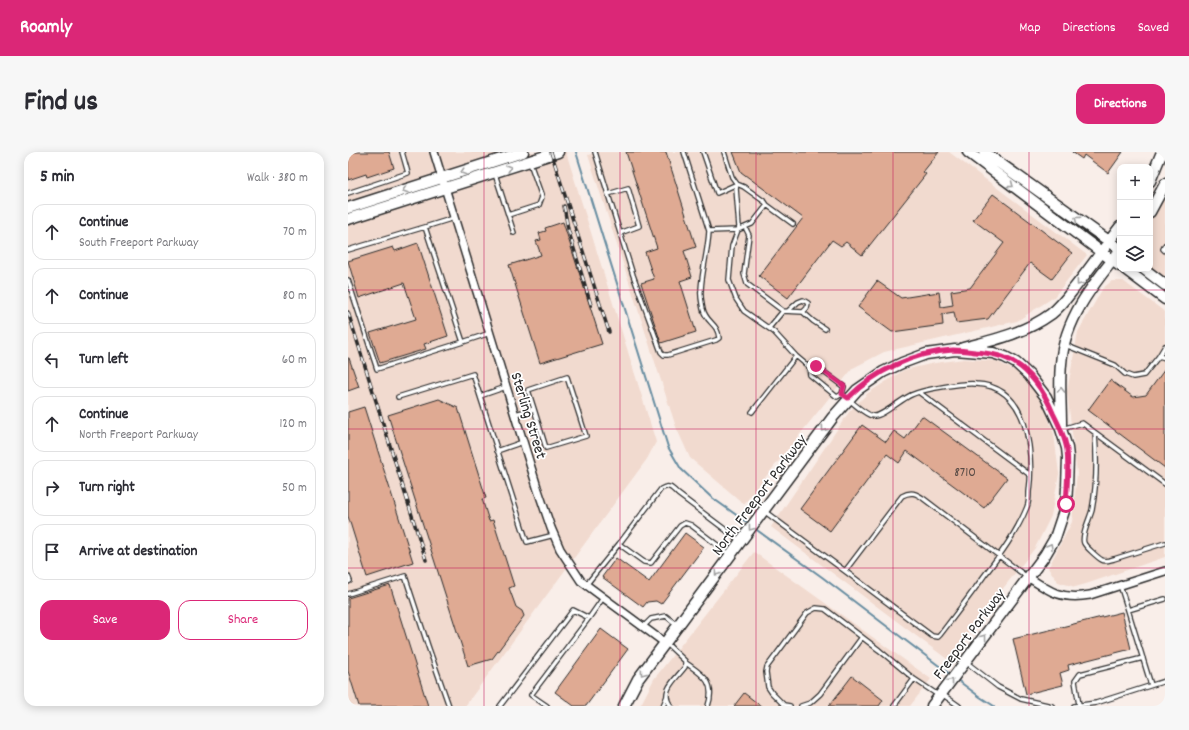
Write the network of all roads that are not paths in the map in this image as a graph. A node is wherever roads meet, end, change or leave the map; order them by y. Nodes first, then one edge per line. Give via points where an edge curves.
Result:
1 (402, 152) edge
2 (434, 152) edge
3 (523, 152) edge
4 (558, 152) edge
5 (595, 152) edge
6 (684, 152) edge
7 (703, 152) edge
8 (724, 152) edge
9 (968, 152) edge
10 (984, 152) edge
11 (1162, 152) edge
12 (530, 161) junction
13 (494, 172) junction
14 (1153, 174) edge
15 (444, 183) junction
16 (737, 184) junction
17 (1165, 184) edge
18 (348, 193) edge
19 (608, 194) junction
20 (767, 205) junction
21 (1153, 206) edge
22 (348, 208) edge
23 (508, 215) junction
24 (454, 218) junction
25 (348, 219) edge
26 (793, 224) dead end
27 (425, 227) junction
28 (745, 227) junction
29 (738, 230) junction
30 (709, 231) junction
31 (1117, 231) edge
32 (620, 233) junction
33 (514, 234) dead end
34 (1109, 242) junction
35 (1165, 245) edge
36 (1117, 248) edge
37 (348, 250) edge
38 (1165, 251) edge
39 (1102, 252) junction
40 (1116, 263) edge
41 (1128, 272) edge
42 (1148, 272) edge
43 (348, 280) edge
44 (1165, 285) edge
45 (1165, 299) edge
46 (783, 311) junction
47 (788, 312) junction
48 (803, 312) junction
49 (769, 328) junction
50 (825, 329) dead end
51 (490, 333) junction
52 (463, 342) junction
53 (1064, 345) junction
54 (1165, 346) edge
55 (955, 350) junction
56 (796, 356) junction
57 (1159, 356) junction
58 (1165, 358) edge
59 (809, 367) junction
60 (506, 387) junction
61 (920, 393) junction
62 (480, 396) junction
63 (845, 396) junction
64 (398, 397) dead end
65 (534, 409) junction
66 (752, 412) dead end
67 (515, 414) junction
68 (1061, 430) junction
69 (1095, 433) junction
70 (523, 442) junction
71 (497, 451) junction
72 (1030, 475) junction
73 (1165, 484) edge
74 (763, 512) junction
75 (554, 535) junction
76 (741, 542) junction
77 (1165, 542) edge
78 (619, 544) junction
79 (731, 555) junction
80 (999, 556) junction
81 (845, 571) junction
82 (1165, 571) edge
83 (348, 576) edge
84 (1028, 577) junction
85 (348, 582) edge
86 (586, 584) junction
87 (1120, 585) junction
88 (348, 594) edge
89 (603, 598) junction
90 (1165, 599) edge
91 (1128, 610) junction
92 (589, 618) junction
93 (678, 625) junction
94 (643, 627) junction
95 (862, 637) junction
96 (665, 643) junction
97 (1143, 658) junction
98 (686, 663) junction
99 (963, 665) junction
100 (914, 679) junction
101 (1165, 681) edge
102 (1151, 685) junction
103 (940, 694) junction
104 (666, 696) junction
105 (1079, 705) edge
106 (449, 706) edge
107 (500, 706) edge
108 (547, 706) edge
109 (624, 706) edge
110 (663, 706) edge
111 (671, 706) edge
112 (708, 706) edge
113 (790, 706) edge
114 (801, 706) edge
115 (894, 706) edge
116 (932, 706) edge
117 (959, 706) edge
118 (1052, 706) edge
119 (1074, 706) edge

1 - 18 lane via 408,173
2 - 15 street, Sterling Street
3 -> 15 main road
4 - 12 main road
5 - 19 lane
6 - 30 lane
7 - 16 lane via 717,193
8 - 16 lane
9 -> 39 main road
34 -> 10 main road
11 - 14 main road
13 -> 12 main road
12 - 23 lane via 542,197 539,204
13 - 15 main road
13 - 23 lane
15 -> 22 main road
15 - 24 street, Sterling Street
15 - 25 main road
16 - 20 lane
16 - 29 lane
17 - 21 main road
19 - 32 lane
19 - 32 lane via 628,188 639,226
20 - 26 lane
20 - 28 lane via 752,224
23 - 33 lane
24 - 27 lane
24 - 51 street, Sterling Street
27 - 37 lane
27 - 52 lane
28 - 29 lane
28 - 46 lane via 749,235 745,279 747,284
29 - 30 lane
29 - 49 lane via 732,246 729,280 731,287 744,311
30 - 32 lane via 701,291 706,318 717,327 719,338 668,356 661,352 632,275
31 - 34 main road
34 - 36 main road
34 - 39 main road
35 - 38 lane
39 - 40 main road
39 -> 55 main road via 1052,314 1014,334
40 - 53 main road via 1083,301 1073,319
41 - 45 main road
42 - 44 main road
43 - 52 lane via 377,369
46 - 47 lane
46 - 49 lane
47 - 48 lane
47 - 48 lane via 803,300 808,302
48 - 50 lane
49 - 56 lane
51 - 52 lane
51 - 60 street, Sterling Street
53 - 57 lane via 1115,365 1133,377 1144,375
68 -> 53 main road via 1061,363
54 - 57 lane
55 - 63 main road, North Freeport Parkway via 926,354 902,363
55 - 68 main road via 993,353 1016,363 1046,397
56 - 59 lane
56 - 66 lane
57 - 58 lane
59 - 63 lane via 810,375 837,397
59 - 63 lane via 816,366 844,386
60 - 62 lane
60 - 67 street, Sterling Street
61 - 63 lane via 911,395 875,417 868,415
61 - 72 lane
61 - 72 lane via 941,387 976,384 994,387 1009,397 1021,414 1028,438
62 - 64 lane via 473,374
62 - 71 lane
63 -> 74 main road, North Freeport Parkway
65 - 65 lane via 546,448 586,436 567,377 528,390
65 - 67 lane
67 - 70 street, Sterling Street
68 - 69 lane via 1082,423
84 -> 68 main road, Freeport Parkway via 1054,538 1066,504 1068,457
69 - 73 lane
69 - 77 lane via 1096,488 1084,545 1106,561
70 - 71 lane
70 - 75 street, Sterling Street
71 - 75 lane via 527,542
72 - 80 lane via 1028,506
74 -> 76 main road, North Freeport Parkway
74 - 81 lane
75 - 86 street, Sterling Street via 566,559
76 - 78 lane via 671,487 666,486 660,489
76 - 79 main road, North Freeport Parkway
78 - 79 lane via 644,562 651,563 685,523
78 - 86 lane
79 -> 93 main road, North Freeport Parkway
80 - 81 lane via 919,495 908,493 902,496
80 - 81 lane via 938,637 932,636
80 - 84 lane
82 - 87 street
83 - 85 lane
84 - 87 street via 1054,593 1071,597 1090,595
99 -> 84 main road, Freeport Parkway
86 - 89 street, Sterling Street
87 - 91 lane
88 - 106 lane via 406,576
89 - 92 lane
89 - 94 street, Sterling Street
90 - 91 lane
91 - 97 lane
92 - 107 lane via 573,610
92 - 108 lane via 531,695
93 - 94 lane via 666,616 651,619
93 - 96 main road, North Freeport Parkway
94 - 96 street, Sterling Street
95 - 100 lane
95 - 113 lane via 825,609 816,608 807,613 766,672 772,693 784,705
95 - 114 lane via 820,694 810,703
96 - 98 lane
96 -> 109 main road, North Freeport Parkway via 638,679
97 - 102 lane
97 - 105 lane via 1080,674 1075,681
98 - 104 lane via 668,688
98 - 112 lane via 708,681
103 -> 99 main road, Freeport Parkway
99 - 118 lane via 1021,699
100 - 103 lane
100 - 115 lane
101 - 102 lane
102 - 105 lane via 1096,703
103 - 116 main road, Freeport Parkway
103 - 117 lane
104 - 110 lane
104 - 111 lane
105 - 119 lane

